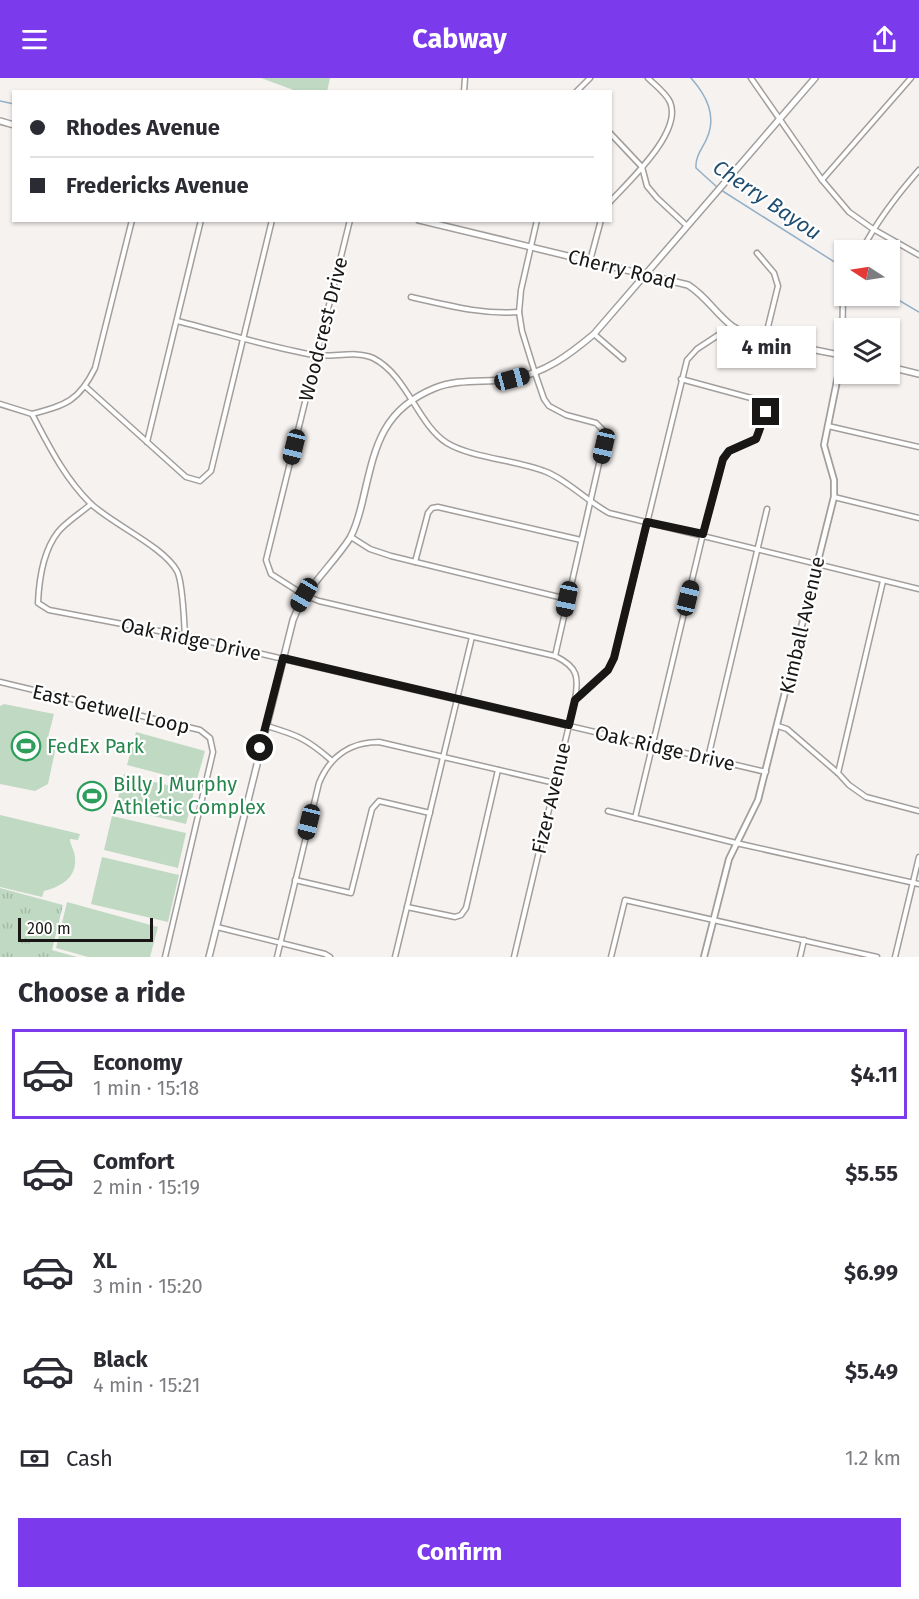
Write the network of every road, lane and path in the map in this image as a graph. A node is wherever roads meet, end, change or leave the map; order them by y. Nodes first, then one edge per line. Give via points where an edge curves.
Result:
1 (590, 78) edge
2 (648, 78) edge
3 (751, 78) edge
4 (815, 78) edge
5 (911, 78) edge
6 (578, 90) edge
7 (780, 118) junction
8 (612, 135) edge
9 (642, 167) junction
10 (919, 170) edge
11 (822, 180) junction
12 (612, 199) edge
13 (132, 222) edge
14 (201, 222) edge
15 (272, 222) edge
16 (350, 222) edge
17 (537, 222) edge
18 (600, 222) edge
19 (446, 224) edge
20 (687, 226) junction
21 (873, 229) junction
22 (867, 240) edge
23 (531, 246) junction
24 (757, 253) dead end
25 (919, 255) edge
26 (590, 261) junction
27 (645, 274) junction
28 (411, 297) dead end
29 (519, 312) junction
30 (177, 321) junction
31 (732, 326) junction
32 (594, 334) junction
33 (243, 338) junction
34 (765, 339) junction
35 (834, 354) edge
36 (316, 356) junction
37 (623, 359) dead end
38 (900, 369) edge
39 (535, 373) junction
40 (919, 374) edge
41 (681, 379) junction
42 (837, 384) edge
43 (86, 387) junction
44 (412, 399) junction
45 (0, 404) edge
46 (32, 414) junction
47 (827, 425) junction
48 (147, 442) junction
49 (919, 447) edge
50 (834, 497) junction
51 (591, 503) junction
52 (91, 504) junction
53 (767, 509) dead end
54 (919, 518) edge
55 (647, 522) junction
56 (703, 534) junction
57 (351, 537) junction
58 (581, 540) junction
59 (758, 549) junction
60 (416, 562) junction
61 (816, 564) junction
62 (883, 580) junction
63 (919, 589) edge
64 (304, 595) junction
65 (567, 599) junction
66 (185, 636) junction
67 (472, 637) junction
68 (555, 656) junction
69 (283, 658) junction
70 (0, 682) edge
71 (458, 699) junction
72 (575, 700) junction
73 (569, 725) junction
74 (266, 726) junction
75 (778, 726) junction
76 (652, 745) junction
77 (442, 756) junction
78 (708, 758) junction
79 (331, 760) junction
80 (498, 770) junction
81 (766, 771) junction
82 (837, 773) junction
83 (555, 783) junction
84 (608, 811) dead end
85 (919, 811) edge
86 (430, 813) junction
87 (636, 818) junction
88 (736, 843) junction
89 (919, 857) edge
90 (295, 880) junction
91 (913, 882) junction
92 (919, 884) edge
93 (407, 907) junction
94 (714, 919) junction
95 (217, 927) junction
96 (804, 940) junction
97 (280, 942) junction
98 (165, 957) edge
99 (209, 957) edge
100 (277, 957) edge
101 (330, 957) edge
102 (395, 957) edge
103 (514, 957) edge
104 (611, 957) edge
105 (704, 957) edge
106 (800, 957) edge
107 (877, 957) edge
108 (895, 957) edge

1 - 6 street
2 - 9 street via 669,99 672,109 666,136
3 - 7 street
4 - 7 main road
5 - 11 street
7 - 11 street
7 - 20 main road
8 - 9 street
9 - 12 street
9 - 20 street via 647,186
10 - 21 street
11 - 21 street via 849,212
13 - 43 street via 95,369
14 - 30 street
15 - 33 street
16 - 36 street, Woodcrest Drive
17 - 23 street
18 - 26 street
19 - 23 main road, Cherry Road
20 - 27 main road
21 - 22 street
21 - 25 street
23 - 26 main road, Cherry Road
23 - 29 street
24 - 34 street via 774,273 778,285
26 - 27 main road, Cherry Road
27 - 31 main road, Cherry Road via 700,292
27 - 32 main road
28 - 29 street via 478,312
29 - 39 street
30 - 33 street
30 - 48 street
31 - 34 main road, Cherry Road
31 - 41 street via 697,349 687,360
32 - 37 street
32 - 39 main road via 554,365
33 - 36 street
33 - 48 street via 211,471 200,481 186,477
34 - 35 main road, Cherry Road
36 - 44 street via 370,357 385,365
36 - 64 street, Woodcrest Drive via 266,560 271,574
38 - 40 main road
39 - 44 main road via 512,379 456,382
39 - 51 street via 549,406 596,423 606,433
41 - 55 street
41 - 56 street via 750,396 762,401 766,412 756,439 729,451 723,459
42 - 47 street, Kimball Avenue
43 - 46 street via 60,405
43 - 48 street
44 - 51 street via 435,433 448,444 544,471
44 - 57 main road via 386,426 375,449
45 - 46 street
46 - 52 street via 54,457
47 - 49 street
47 - 50 street, Kimball Avenue via 824,446 834,480
50 - 54 street
50 - 61 street, Kimball Avenue
51 - 55 street via 609,513
51 - 58 street
52 - 66 street via 168,559 178,573
52 - 66 street, Oak Ridge Drive via 59,530 48,547 38,603 49,610
53 - 59 street
55 - 56 street
55 - 72 street via 614,658 608,670
56 - 59 street
56 - 76 street
57 - 60 street via 370,549
57 - 64 main road
58 - 60 street via 438,507 428,513
58 - 65 street
59 - 61 street
59 - 78 street
60 - 65 street
61 - 62 street
61 - 75 street, Kimball Avenue
62 - 63 street
62 - 82 street
64 - 67 street, Woodcrest Drive
64 - 69 main road
65 - 68 street
66 - 69 street, Oak Ridge Drive
67 - 68 street, Woodcrest Drive
67 - 71 street
68 - 72 street, Fizer Avenue via 574,669 578,685
69 - 71 street, Oak Ridge Drive
69 - 74 main road
70 - 98 street, East Getwell Loop via 200,730 210,738 213,752
71 - 73 street, Oak Ridge Drive
71 - 77 street
72 - 73 street, Fizer Avenue
73 - 76 street, Oak Ridge Drive
73 - 83 street, Fizer Avenue
74 - 79 street via 310,742
74 - 95 main road
75 - 81 street, Kimball Avenue
75 - 82 street via 787,729
76 - 78 street, Oak Ridge Drive
76 - 87 street
77 - 79 street via 364,742
77 - 80 street
77 - 86 street
78 - 81 street, Oak Ridge Drive
79 - 90 street via 319,783
80 - 83 street
80 - 93 street via 466,908 455,917
81 - 88 street, Kimball Avenue via 758,800
82 - 85 street via 866,797
83 - 103 street, Fizer Avenue
84 - 87 street
86 - 90 street via 379,801 372,809 351,893
86 - 93 street
87 - 88 street
88 - 91 street
88 - 94 street, Kimball Avenue
89 - 91 street
90 - 97 street
91 - 92 street
91 - 108 street
93 - 102 street
94 - 96 street
94 - 104 street via 625,900
94 - 105 street, Kimball Avenue
95 - 97 street
95 - 99 main road
96 - 106 street
96 - 107 street
97 - 100 street
97 - 101 street

